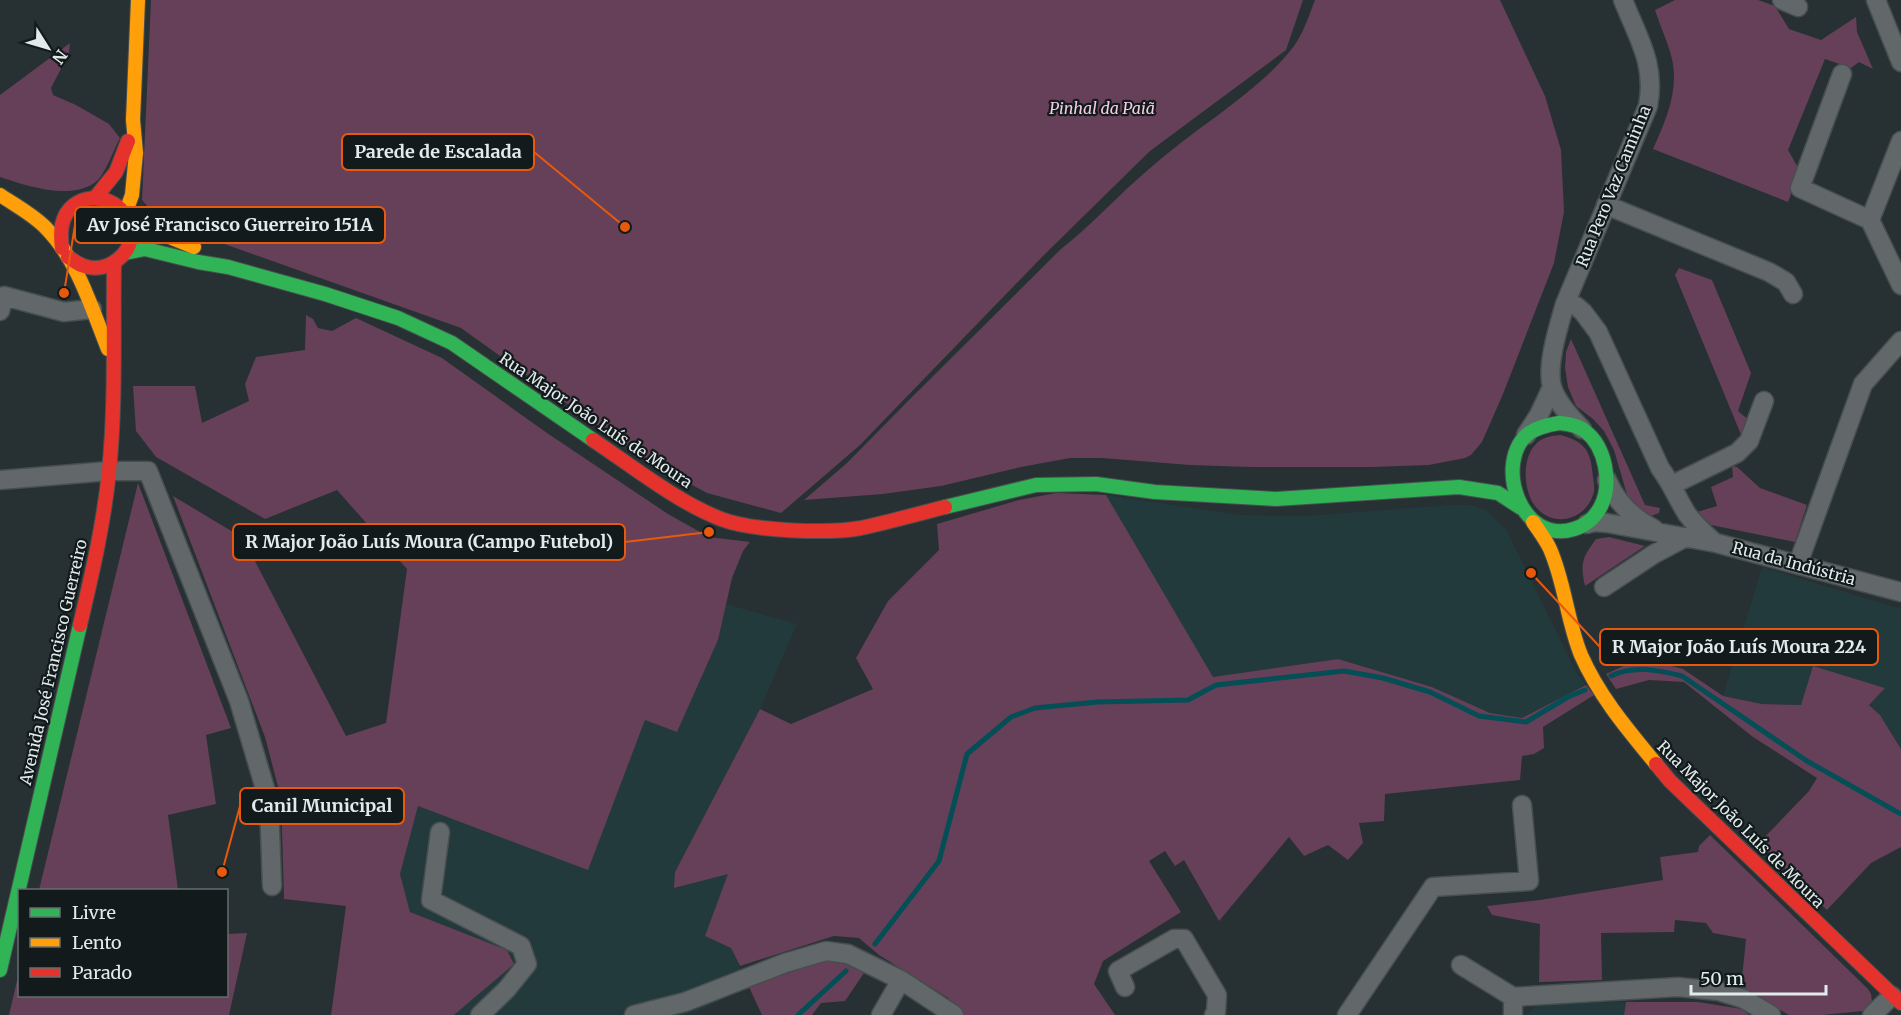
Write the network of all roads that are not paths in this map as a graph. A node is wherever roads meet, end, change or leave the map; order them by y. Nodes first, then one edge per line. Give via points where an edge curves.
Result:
1 (138, 0) edge
2 (1876, 0) edge
3 (1626, 1) edge
4 (1901, 62) edge
5 (1842, 74) dead end
6 (133, 120) junction
7 (1901, 141) edge
8 (0, 193) edge
9 (95, 198) junction
10 (33, 200) dead end
11 (53, 203) dead end
12 (1606, 205) junction
13 (73, 206) junction
14 (126, 217) junction
15 (1869, 220) junction
16 (65, 253) junction
17 (125, 253) junction
18 (114, 264) junction
19 (228, 267) junction
20 (1901, 285) edge
21 (1793, 294) dead end
22 (1565, 303) junction
23 (92, 309) junction
24 (0, 311) edge
25 (1901, 341) edge
26 (112, 358) junction
27 (1552, 387) junction
28 (1764, 401) dead end
29 (1584, 430) junction
30 (1521, 443) junction
31 (1501, 465) dead end
32 (109, 471) junction
33 (1481, 476) dead end
34 (0, 480) edge
35 (1606, 480) junction
36 (1672, 484) junction
37 (1459, 487) junction
38 (1521, 508) junction
39 (1533, 522) junction
40 (1582, 526) junction
41 (1658, 531) junction
42 (1686, 537) junction
43 (1571, 542) dead end
44 (1716, 543) junction
45 (1569, 564) dead end
46 (1798, 564) junction
47 (1604, 587) dead end
48 (1901, 592) edge
49 (1570, 615) junction
50 (1522, 805) dead end
51 (440, 832) dead end
52 (272, 886) dead end
53 (19, 889) edge
54 (18, 892) edge
55 (1461, 965) dead end
56 (0, 970) edge
57 (901, 980) junction
58 (1125, 987) dead end
59 (1897, 999) edge
60 (1513, 1006) edge
61 (480, 1015) edge
62 (634, 1015) edge
63 (881, 1015) edge
64 (954, 1015) edge
65 (1214, 1015) edge
66 (1347, 1015) edge
67 (1771, 1015) edge
68 (1872, 1015) edge

1 - 6 street
2 - 4 street
3 - 12 street, Rua Pero Vaz Caminha via 1647,58 1651,89 1648,106
5 - 15 street via 1800,188
6 - 9 street via 117,170
6 - 14 street via 136,153
7 - 15 street
8 - 10 street
8 - 16 street via 46,228
9 - 13 street
9 - 14 street via 112,202
11 - 13 street
12 - 21 street via 1768,272 1786,282
12 - 22 street, Rua Pero Vaz Caminha
13 - 16 street via 60,225
14 - 17 street via 130,237
14 - 19 street, Rua Major João Luís de Moura via 203,251
15 - 20 street
16 - 18 street via 85,268
16 - 23 street
17 - 18 street
17 - 19 street, Rua Major João Luís de Moura via 145,249
18 - 26 street, Avenida José Francisco Guerreiro
19 - 37 street, Rua Major João Luís de Moura via 398,318 452,343 673,494 721,519 748,526 859,528 1036,485 1096,484 1155,492 1276,499
22 - 27 street, Rua Pero Vaz Caminha via 1552,355
22 - 36 street via 1583,312 1598,332 1660,468
23 - 24 street via 64,312 4,296
23 - 26 street
25 - 46 street via 1863,384
26 - 32 street, Avenida José Francisco Guerreiro
27 - 29 street via 1567,413
27 - 30 street
28 - 36 street via 1749,441 1737,453
29 - 30 street via 1568,424 1549,424 1532,431
29 - 35 street via 1601,453
30 - 31 street
30 - 38 street via 1513,467
32 - 34 street
32 - 52 street via 148,471 239,701 269,802
32 - 53 street, Avenida José Francisco Guerreiro via 94,562
33 - 37 street, Rua Major João Luís de Moura
35 - 40 street via 1605,499 1594,517
35 - 41 street, Rua da Indústria via 1622,505
36 - 44 street via 1696,526
37 - 38 street, Rua Major João Luís de Moura via 1498,493
38 - 39 street
39 - 40 street via 1560,531
39 - 49 street, Rua Major João Luís de Moura via 1550,548
40 - 41 street, Rua da Indústria via 1594,522
40 - 43 street
41 - 42 street, Rua da Indústria
42 - 44 street, Rua da Indústria
42 - 47 street
44 - 46 street, Rua da Indústria
45 - 49 street, Rua Major João Luís de Moura
46 - 48 street, Rua da Indústria
49 - 59 street, Rua Major João Luís de Moura via 1582,656 1600,692 1670,780
50 - 66 street via 1529,881 1433,887
51 - 61 street via 431,900 521,946 527,964
54 - 56 street, Avenida José Francisco Guerreiro
55 - 60 street
57 - 62 street via 848,954 826,951 685,1002
57 - 63 street
57 - 64 street
58 - 65 street via 1118,971 1174,939 1184,939 1217,995
59 - 68 street
60 - 67 street via 1678,987 1718,991 1744,999

